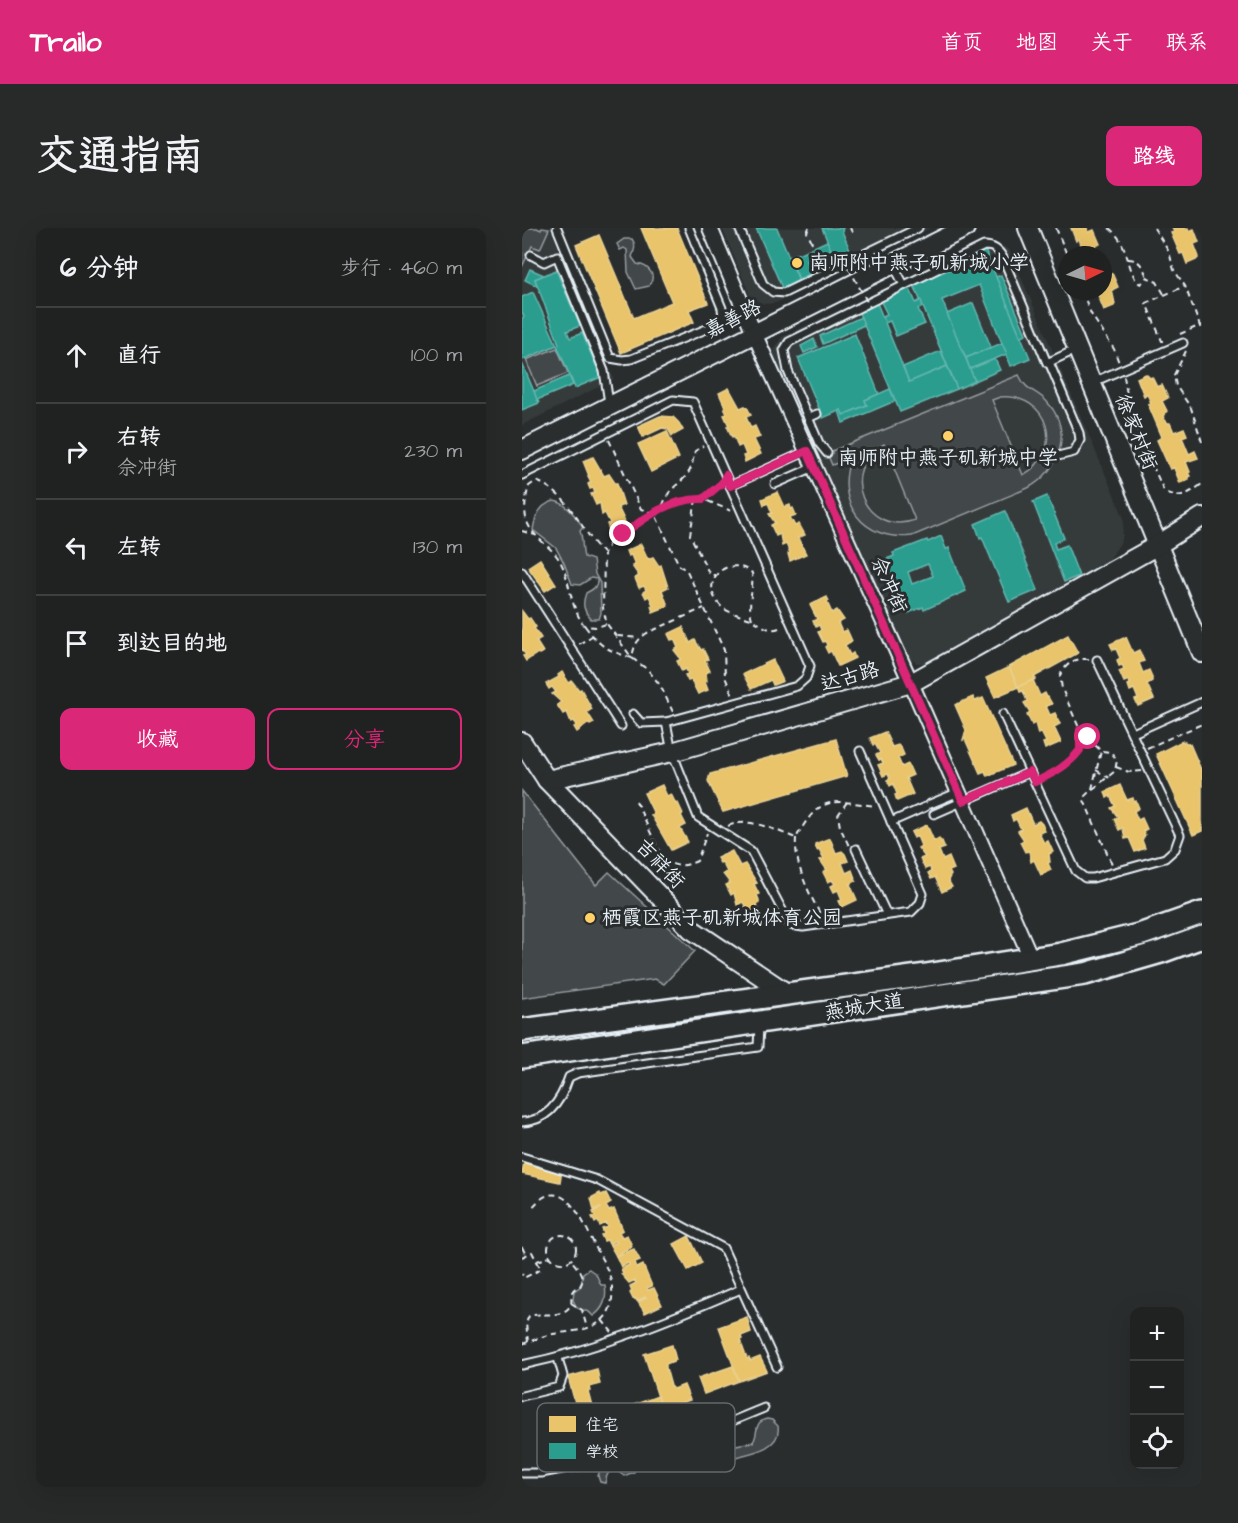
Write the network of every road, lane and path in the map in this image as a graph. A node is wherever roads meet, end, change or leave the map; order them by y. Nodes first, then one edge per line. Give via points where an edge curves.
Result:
1 (557, 228) edge
2 (689, 228) edge
3 (710, 228) edge
4 (739, 228) edge
5 (808, 228) edge
6 (918, 228) edge
7 (965, 228) edge
8 (1028, 228) edge
9 (1056, 228) edge
10 (1109, 228) edge
11 (1154, 228) edge
12 (1063, 246) edge
13 (814, 247) dead end
14 (531, 255) dead end
15 (844, 259) dead end
16 (1128, 259) junction
17 (893, 264) junction
18 (1147, 277) junction
19 (904, 285) junction
20 (1185, 286) junction
21 (1164, 295) junction
22 (1086, 300) edge
23 (870, 307) dead end
24 (1201, 325) edge
25 (1202, 332) edge
26 (754, 333) junction
27 (1171, 338) dead end
28 (1183, 343) junction
29 (1077, 349) junction
30 (1049, 362) junction
31 (1121, 370) junction
32 (1091, 382) junction
33 (609, 406) junction
34 (817, 414) dead end
35 (808, 418) junction
36 (1201, 421) edge
37 (1197, 423) junction
38 (606, 433) junction
39 (711, 442) junction
40 (1202, 442) edge
41 (522, 450) edge
42 (807, 451) junction
43 (827, 453) dead end
44 (1058, 456) dead end
45 (814, 467) junction
46 (522, 475) edge
47 (726, 475) junction
48 (775, 484) dead end
49 (1202, 484) edge
50 (730, 486) junction
51 (696, 499) junction
52 (703, 499) junction
53 (662, 508) junction
54 (655, 513) junction
55 (1202, 517) edge
56 (748, 526) junction
57 (522, 531) edge
58 (535, 535) junction
59 (1158, 545) junction
60 (604, 554) junction
61 (522, 572) edge
62 (715, 575) junction
63 (704, 608) junction
64 (752, 619) junction
65 (790, 620) junction
66 (607, 624) junction
67 (585, 626) junction
68 (592, 636) junction
69 (617, 636) junction
70 (639, 638) junction
71 (572, 648) junction
72 (1202, 653) edge
73 (632, 658) junction
74 (1098, 660) joint
75 (911, 682) junction
76 (1202, 702) edge
77 (736, 703) junction
78 (633, 714) dead end
79 (1003, 714) dead end
80 (676, 720) junction
81 (666, 722) junction
82 (1202, 724) edge
83 (621, 726) dead end
84 (1080, 730) junction
85 (1133, 733) junction
86 (522, 742) edge
87 (860, 751) dead end
88 (1101, 751) junction
89 (1142, 751) junction
90 (672, 752) junction
91 (1116, 767) junction
92 (1149, 768) junction
93 (1096, 769) junction
94 (1030, 772) junction
95 (1109, 778) junction
96 (547, 780) junction
97 (1035, 782) junction
98 (1092, 789) junction
99 (961, 797) junction
100 (636, 801) dead end
101 (847, 802) junction
102 (884, 807) junction
103 (934, 814) dead end
104 (891, 822) junction
105 (713, 827) junction
106 (796, 838) junction
107 (856, 849) joint
108 (1115, 872) junction
109 (1202, 913) edge
110 (887, 915) junction
111 (826, 924) junction
112 (1202, 937) edge
113 (1031, 958) junction
114 (788, 994) junction
115 (759, 1023) junction
116 (522, 1030) edge
117 (522, 1057) edge
118 (522, 1122) edge
119 (522, 1157) edge
120 (532, 1208) dead end
121 (522, 1247) edge
122 (526, 1255) junction
123 (522, 1257) edge
124 (550, 1257) junction
125 (571, 1260) junction
126 (537, 1261) junction
127 (522, 1274) edge
128 (741, 1289) junction
129 (571, 1303) junction
130 (522, 1317) edge
131 (527, 1320) junction
132 (602, 1320) junction
133 (587, 1328) junction
134 (619, 1339) junction
135 (528, 1342) junction
136 (522, 1344) edge
137 (558, 1358) junction
138 (522, 1365) edge
139 (777, 1367) dead end
140 (522, 1396) edge
141 (764, 1408) dead end
142 (735, 1420) edge
143 (547, 1472) edge
144 (522, 1473) edge

1 - 2 lane via 610,358 622,360 719,324 723,319
3 - 26 street, 佘冲街
4 - 6 lane via 763,284 773,292 784,293
5 - 13 path
7 - 17 street, 嘉善路
8 - 29 street, 徐家村街
9 - 12 path
10 - 16 path via 1123,241
11 - 20 path
14 - 33 lane via 544,262 557,256 604,371
15 - 23 path, bridge
16 - 18 path via 1142,265
16 - 18 path via 1137,282 1141,284
17 - 19 lane
17 - 26 street, 嘉善路
18 - 21 path via 1157,282
19 - 30 lane via 984,246 994,248 1003,258
19 - 35 lane via 789,342 784,356
20 - 21 path
20 - 24 path
21 - 27 path via 1146,303 1162,341
22 - 31 path via 1114,349
24 - 25 path
24 - 28 path via 1180,334
26 - 33 street, 嘉善路
26 - 42 street, 佘冲街
28 - 31 lane
28 - 37 path via 1186,352 1174,375
29 - 30 lane
29 - 32 street, 徐家村街
30 - 44 lane via 1080,440 1074,452
31 - 32 lane
31 - 49 path via 1141,440 1164,491 1185,496
32 - 59 street, 徐家村街
33 - 41 street, 嘉善路
34 - 35 lane
35 - 43 lane
36 - 37 path
37 - 40 path
38 - 39 lane via 673,399 693,402
38 - 46 lane
38 - 54 path via 641,509
39 - 47 lane
39 - 53 path via 695,451 690,470 668,493
42 - 45 street, 佘冲街
42 - 50 lane
45 - 48 lane
45 - 75 street, 佘冲街
47 - 50 lane
47 - 52 path
50 - 56 lane
51 - 52 path
51 - 53 path
51 - 62 path via 690,535 710,575
52 - 56 path via 732,512
53 - 54 path
54 - 60 path via 609,544
54 - 63 path
55 - 59 street, 达古路
56 - 65 lane
57 - 58 path
58 - 60 path via 526,518 525,505 529,486 536,481 560,496
58 - 67 path via 555,553 564,569 578,617
59 - 72 street, 徐家村街
59 - 75 street, 达古路
60 - 66 path via 603,608
61 - 71 lane
62 - 64 path via 712,587 717,603 727,611
62 - 64 path via 731,567 752,573
63 - 70 path
63 - 77 path via 724,650 725,677
64 - 65 path via 774,630
65 - 77 lane via 810,666 806,678 797,686
66 - 67 path
66 - 69 path
67 - 68 path
68 - 71 path
68 - 73 path via 608,650
69 - 70 path
69 - 73 path
70 - 73 path
71 - 83 lane
73 - 80 path via 660,685
74 - 84 path via 1077,658 1060,675
74 - 85 lane
75 - 90 street, 达古路
75 - 99 street, 佘冲街
76 - 85 lane
77 - 80 lane
78 - 81 lane via 641,723
79 - 94 lane
80 - 81 lane
81 - 90 lane
82 - 89 path
84 - 88 path
84 - 97 path via 1080,750 1074,758
85 - 89 lane
86 - 96 street, 吉祥街
87 - 102 lane
88 - 91 path via 1111,752 1117,760
88 - 93 path
89 - 92 lane
90 - 96 street, 达古路
90 - 105 lane via 698,817
91 - 92 path via 1129,772
91 - 95 path
92 - 108 lane via 1180,835 1175,849 1165,858
93 - 95 path
93 - 98 path
94 - 97 lane
94 - 99 lane
95 - 98 path
96 - 114 street, 吉祥街 via 691,929
97 - 108 lane via 1076,871 1085,878
98 - 108 path via 1083,798
99 - 103 lane
99 - 104 lane
99 - 113 street, 佘冲街
100 - 105 path via 664,860 670,864 697,861
101 - 102 path
101 - 106 path via 832,801 812,812
101 - 107 path via 838,815 840,827 850,847
102 - 104 lane
104 - 110 lane via 923,894 911,912
105 - 106 path via 757,824
105 - 111 lane via 751,851 790,925
106 - 111 path via 795,848 806,883
107 - 110 lane
109 - 113 main road, 燕城大道 via 1142,934
110 - 111 lane
112 - 115 main road, 燕城大道 via 1085,974
113 - 114 main road, 燕城大道
114 - 116 main road, 燕城大道
115 - 117 main road, 燕城大道
115 - 118 lane via 758,1047 578,1073 569,1077 562,1098 544,1116
119 - 128 lane via 597,1180 723,1248
120 - 132 path via 546,1195 560,1195 573,1205 585,1224 612,1285 610,1312
121 - 122 path
122 - 123 path
122 - 126 path via 532,1252
124 - 125 path via 560,1263
124 - 125 path via 550,1242 567,1236 576,1244
124 - 126 path
125 - 129 path via 582,1280 572,1293
126 - 127 path via 541,1269 524,1278
128 - 134 lane
128 - 139 lane
129 - 131 path via 559,1314 535,1314
129 - 133 path via 582,1310
130 - 131 path
131 - 135 path
132 - 133 path
132 - 134 path
133 - 135 path
134 - 137 lane
135 - 136 path
137 - 138 lane
137 - 140 lane via 563,1376 559,1387
141 - 142 lane
143 - 144 lane

